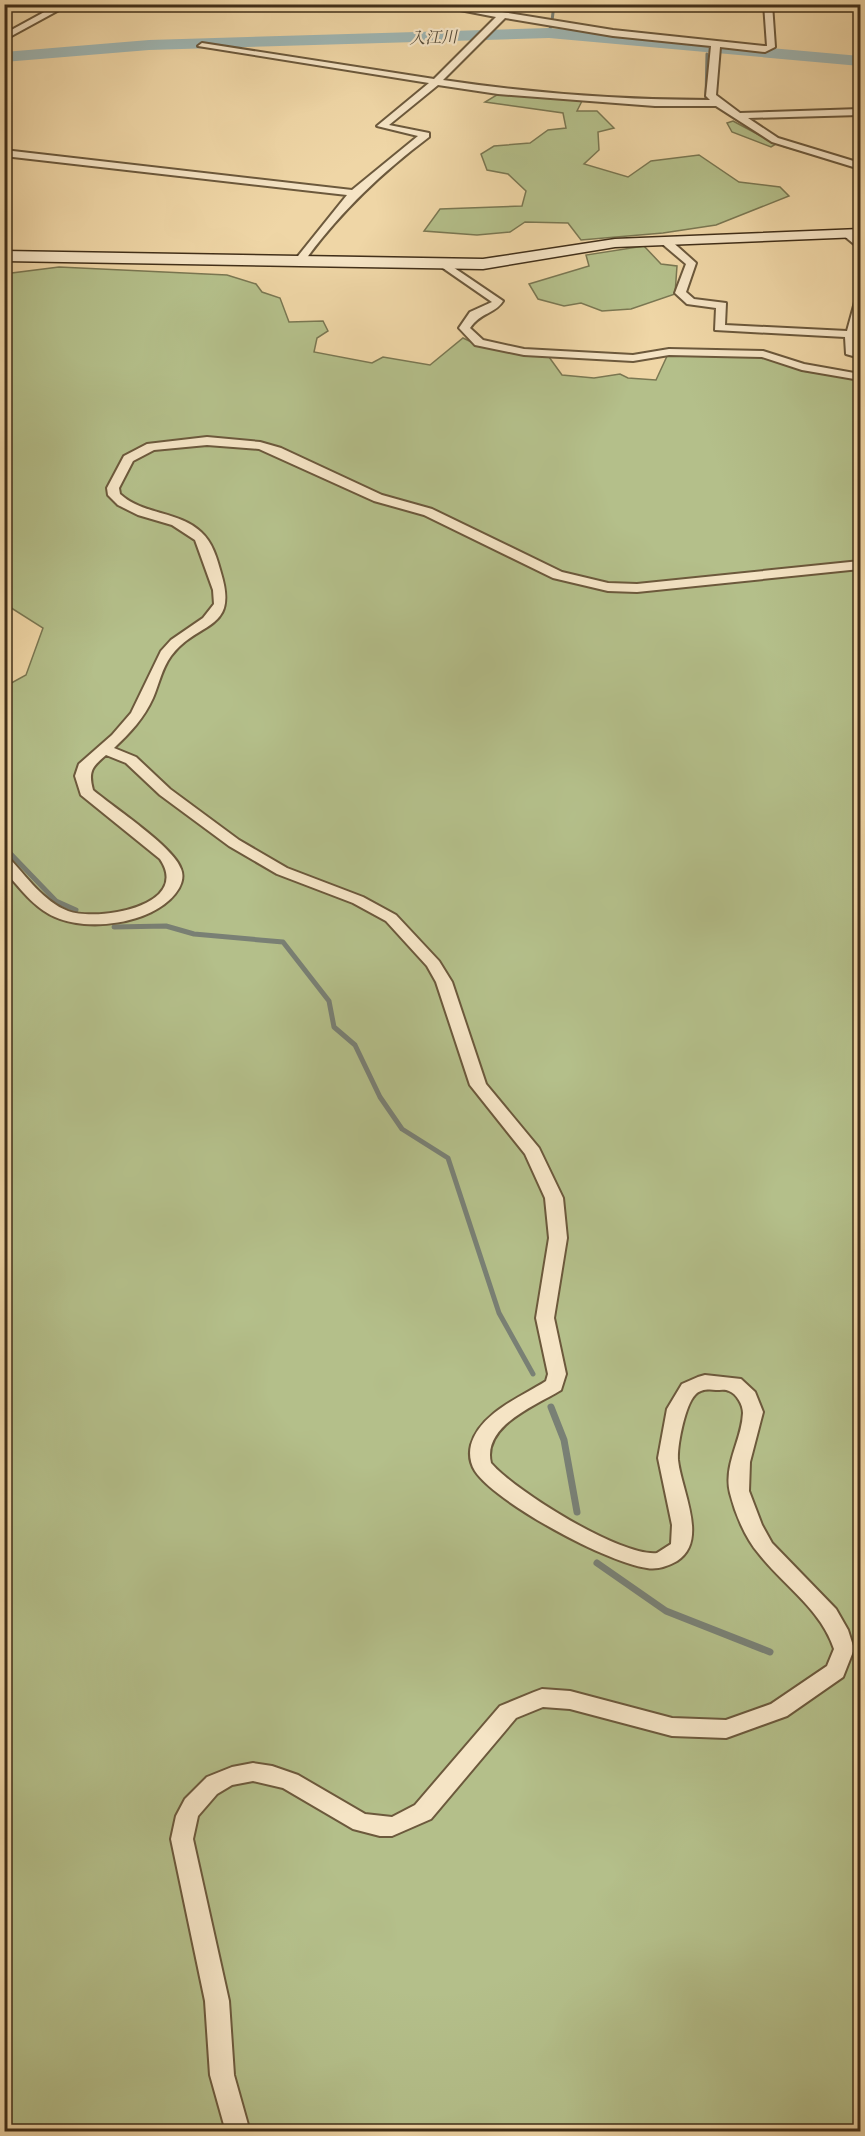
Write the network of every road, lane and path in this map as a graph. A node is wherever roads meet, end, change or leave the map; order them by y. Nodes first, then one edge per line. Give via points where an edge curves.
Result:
1 (66, 4) edge
2 (433, 4) edge
3 (768, 4) edge
4 (502, 16) junction
5 (4, 38) edge
6 (202, 46) dead end
7 (716, 47) junction
8 (438, 80) junction
9 (718, 103) junction
10 (861, 112) edge
11 (737, 116) junction
12 (4, 153) edge
13 (861, 166) edge
14 (352, 193) junction
15 (854, 233) edge
16 (664, 240) junction
17 (861, 246) edge
18 (4, 256) edge
19 (299, 261) junction
20 (444, 264) junction
21 (861, 302) edge
22 (851, 334) junction
23 (861, 355) edge
24 (861, 377) edge
25 (861, 565) edge
26 (104, 749) junction
27 (4, 861) edge
28 (238, 2132) edge

1 - 5 street
2 - 4 street
3 - 7 street via 771,47
4 - 7 street
4 - 8 street
6 - 8 street
7 - 9 street via 711,96
8 - 9 street via 512,92 655,103
8 - 14 street via 382,126 426,135
9 - 11 street
10 - 11 street
11 - 13 street via 775,140
12 - 14 street
14 - 19 street
15 - 16 street
15 - 17 street
16 - 20 street via 615,243 510,261
16 - 22 street via 691,263 680,293 690,302 722,305 719,328
18 - 19 street
19 - 20 street
20 - 24 street via 498,301 474,314 464,328 479,343 524,352 633,358 669,352 763,354 802,367
21 - 22 street
22 - 23 street via 850,352
25 - 26 street via 637,588 608,587 558,575 428,512 378,498 269,448 207,441 151,447 128,459 118,474 114,495 130,508 172,521 196,534 204,543 222,590 222,602 207,624 184,637 165,655 142,706 126,729
26 - 27 street via 84,767 86,792 166,856 175,870 175,878 166,897 126,916 84,920 47,906
26 - 28 street via 131,760 182,805 234,843 282,871 358,900 391,918 433,964 444,982 478,1084 533,1152 554,1198 558,1238 545,1318 557,1374 554,1385 497,1422 483,1438 479,1452 483,1468 546,1513 622,1555 649,1561 668,1558 681,1547 682,1525 668,1458 677,1409 689,1389 705,1382 734,1384 748,1397 753,1412 740,1462 739,1491 752,1526 765,1548 829,1615 844,1649 836,1671 779,1710 726,1729 672,1726 570,1700 542,1698 508,1712 423,1812 405,1824 382,1827 352,1820 292,1782 266,1773 241,1773 215,1782 186,1813 182,1839 218,2001 222,2075

